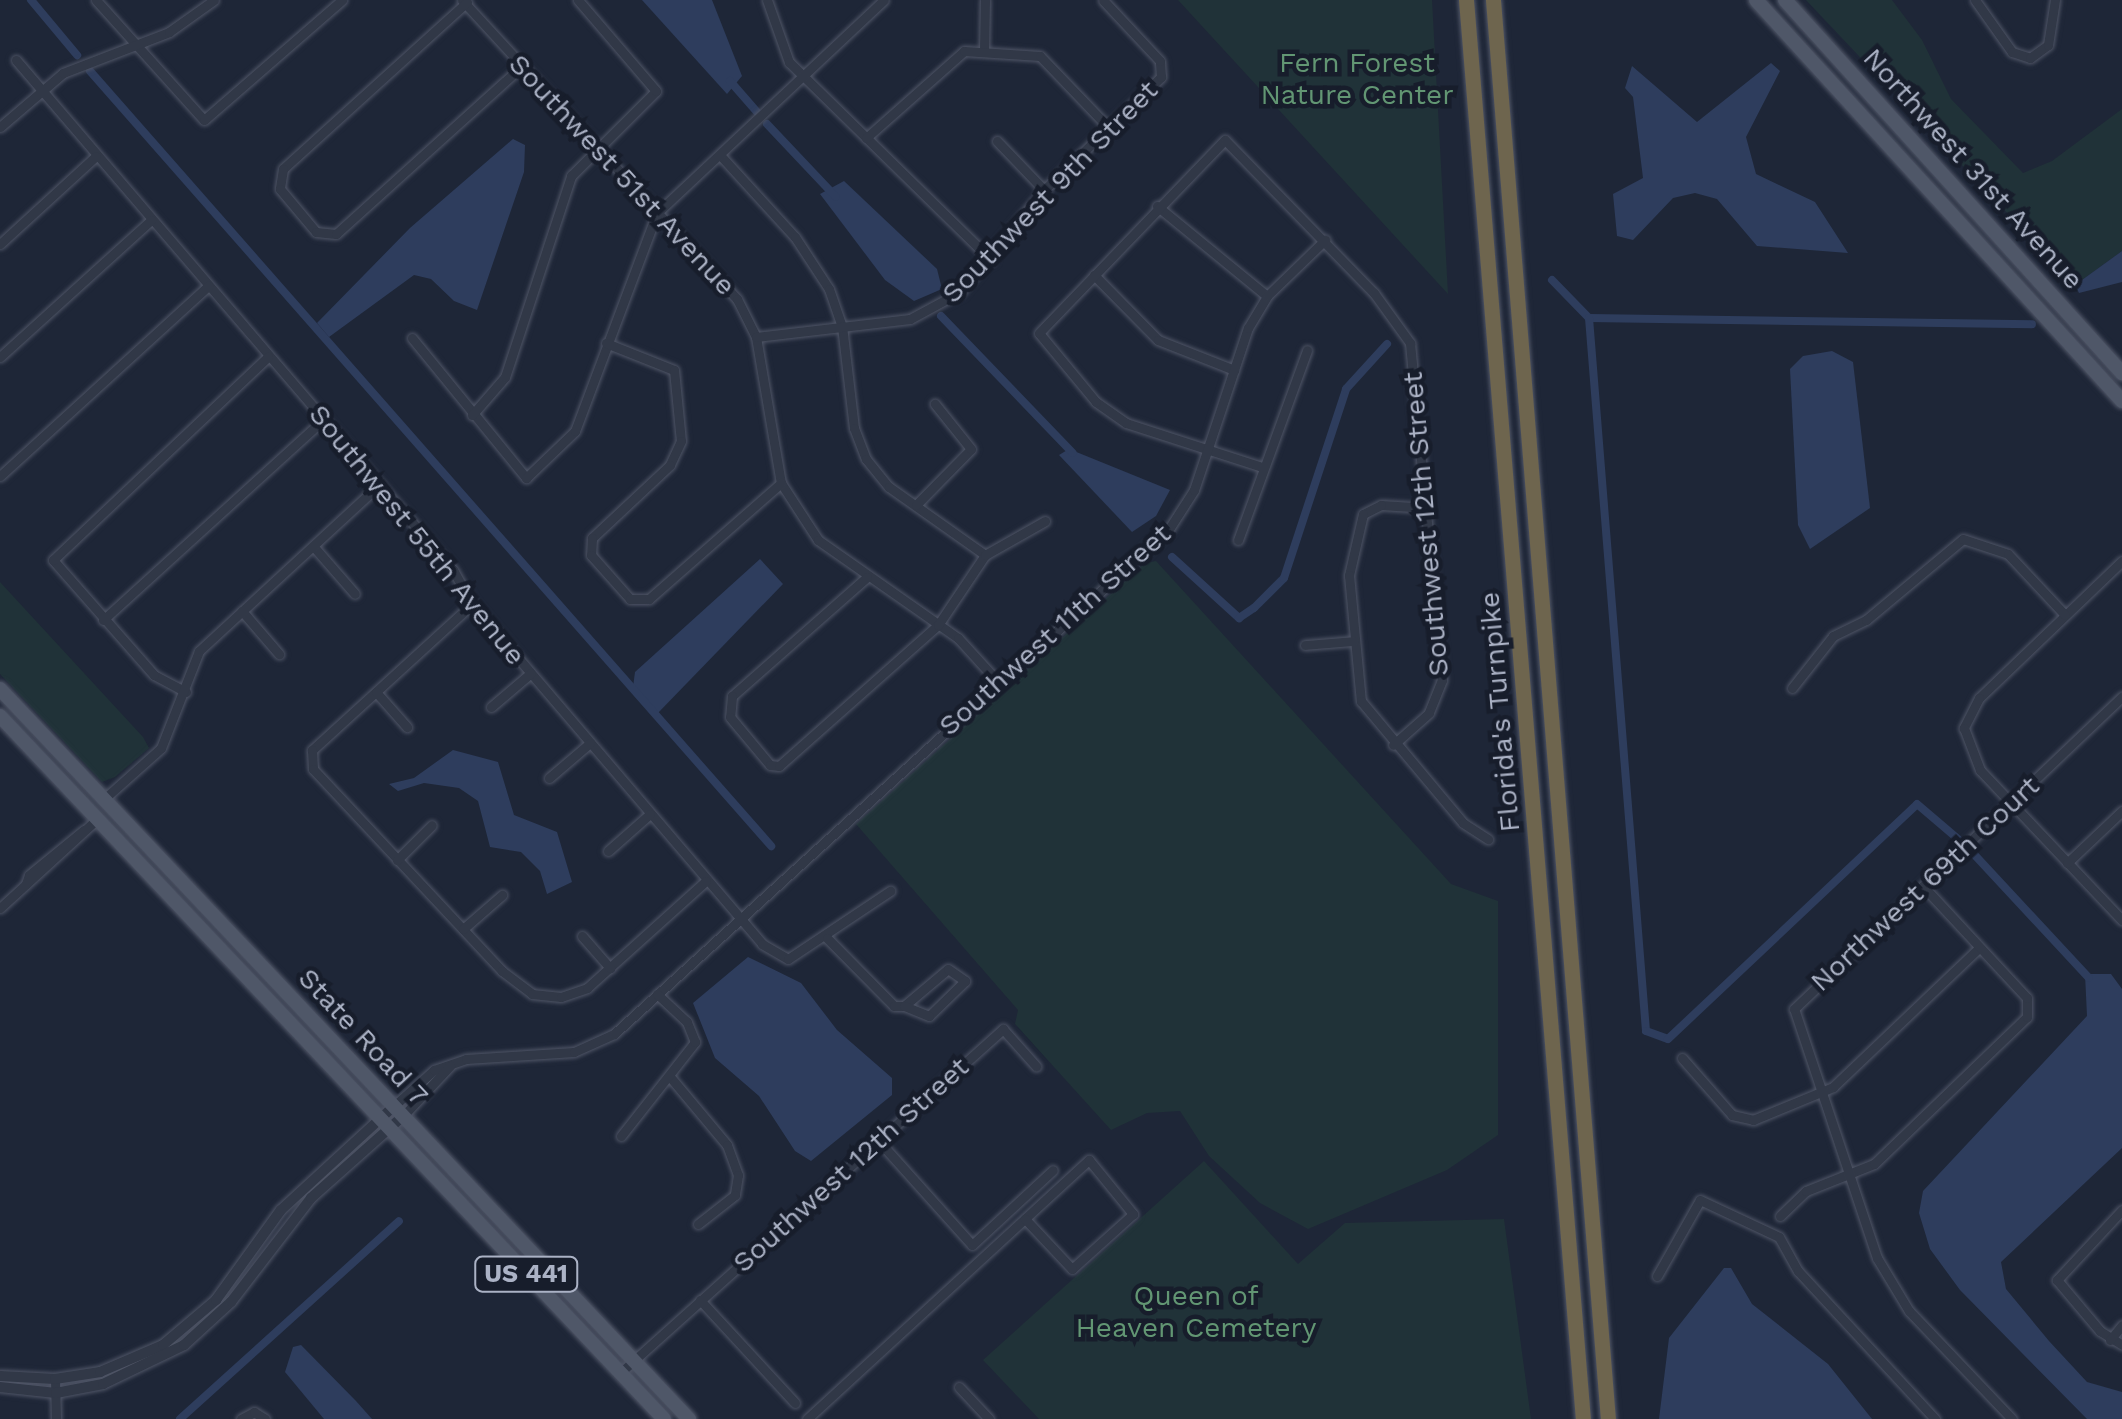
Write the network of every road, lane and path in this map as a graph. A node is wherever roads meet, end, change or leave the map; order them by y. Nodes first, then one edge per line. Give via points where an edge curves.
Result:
1 (96, 0) edge
2 (214, 0) edge
3 (342, 0) edge
4 (578, 0) edge
5 (767, 0) edge
6 (884, 0) edge
7 (985, 0) edge
8 (1103, 0) edge
9 (1466, 0) edge
10 (1493, 0) edge
11 (1756, 0) edge
12 (1785, 0) edge
13 (1974, 0) edge
14 (2055, 0) edge
15 (465, 1) edge
16 (136, 46) junction
17 (984, 51) junction
18 (16, 60) dead end
19 (522, 66) junction
20 (804, 79) junction
21 (41, 90) junction
22 (0, 128) edge
23 (1111, 130) junction
24 (866, 138) junction
25 (998, 141) dead end
26 (600, 149) junction
27 (720, 155) junction
28 (96, 156) junction
29 (1044, 190) junction
30 (1157, 206) junction
31 (657, 213) junction
32 (150, 220) junction
33 (1324, 240) junction
34 (0, 244) edge
35 (991, 260) junction
36 (1094, 275) junction
37 (208, 286) junction
38 (1267, 296) junction
39 (842, 326) junction
40 (756, 337) junction
41 (412, 338) dead end
42 (606, 343) junction
43 (1307, 350) dead end
44 (0, 357) edge
45 (268, 357) junction
46 (1234, 370) junction
47 (2122, 373) edge
48 (2122, 401) edge
49 (936, 404) dead end
50 (472, 415) junction
51 (324, 419) junction
52 (1208, 446) junction
53 (1262, 467) junction
54 (0, 476) edge
55 (780, 483) junction
56 (380, 484) junction
57 (916, 505) junction
58 (1428, 508) junction
59 (1045, 521) dead end
60 (1238, 540) dead end
61 (314, 547) junction
62 (985, 555) junction
63 (2122, 561) edge
64 (866, 577) junction
65 (355, 594) dead end
66 (472, 604) junction
67 (242, 611) junction
68 (2065, 615) junction
69 (103, 620) junction
70 (938, 624) junction
71 (1354, 641) junction
72 (1305, 645) dead end
73 (280, 654) dead end
74 (531, 674) junction
75 (998, 682) junction
76 (1792, 688) dead end
77 (0, 689) edge
78 (186, 692) junction
79 (376, 692) junction
80 (2122, 698) edge
81 (490, 707) dead end
82 (0, 716) edge
83 (407, 726) dead end
84 (590, 743) junction
85 (1393, 746) junction
86 (549, 778) dead end
87 (66, 786) junction
88 (104, 800) junction
89 (2010, 804) junction
90 (2122, 811) edge
91 (650, 814) junction
92 (96, 818) junction
93 (127, 824) junction
94 (432, 826) dead end
95 (1488, 839) dead end
96 (608, 851) dead end
97 (397, 860) junction
98 (2068, 863) junction
99 (706, 881) junction
100 (1924, 886) junction
101 (890, 891) dead end
102 (502, 895) dead end
103 (0, 908) edge
104 (740, 919) junction
105 (2122, 920) edge
106 (464, 929) junction
107 (206, 934) junction
108 (582, 936) dead end
109 (827, 938) junction
110 (1979, 948) junction
111 (255, 958) junction
112 (610, 968) junction
113 (657, 994) junction
114 (904, 1006) junction
115 (1682, 1058) dead end
116 (1036, 1066) dead end
117 (671, 1078) junction
118 (1821, 1094) junction
119 (398, 1111) junction
120 (386, 1123) junction
121 (621, 1136) dead end
122 (878, 1139) junction
123 (1053, 1170) dead end
124 (1846, 1175) junction
125 (2122, 1210) edge
126 (1780, 1216) dead end
127 (1025, 1219) junction
128 (698, 1224) dead end
129 (1658, 1276) dead end
130 (700, 1300) junction
131 (2122, 1325) edge
132 (2110, 1340) junction
133 (2122, 1345) edge
134 (634, 1360) junction
135 (620, 1372) junction
136 (55, 1380) junction
137 (1, 1382) edge
138 (959, 1387) dead end
139 (56, 1393) junction
140 (795, 1403) dead end
141 (980, 1410) junction
142 (56, 1419) edge
143 (241, 1419) edge
144 (265, 1419) edge
145 (664, 1419) edge
146 (689, 1419) edge
147 (807, 1419) edge
148 (970, 1419) edge
149 (989, 1419) edge
150 (1583, 1419) edge
151 (1608, 1419) edge
152 (1935, 1419) edge
153 (2012, 1419) edge

1 - 16 street
2 - 16 street via 170,32
3 - 16 street via 204,120
4 - 26 street via 656,91
5 - 20 street via 780,48
6 - 20 street
7 - 17 street
8 - 23 street, Southwest 9th Street via 1163,70
9 - 150 highway, Florida's Turnpike
10 - 151 highway, Florida's Turnpike
11 - 48 main road
12 - 47 main road, Northwest 31st Avenue
13 - 14 street via 2012,52 2040,55 2052,33
15 - 19 street, Southwest 51st Avenue
15 - 19 street via 277,180 325,237
16 - 21 street via 84,62
17 - 23 street via 1040,56
17 - 24 street via 964,51
18 - 21 street, Southwest 55th Avenue
19 - 26 street, Southwest 51st Avenue
20 - 24 street
20 - 27 street
21 - 22 street
21 - 28 street, Southwest 55th Avenue
23 - 29 street, Southwest 9th Street
24 - 35 street
25 - 29 street
26 - 31 street, Southwest 51st Avenue
26 - 50 street via 571,176 505,377
27 - 31 street
27 - 39 street via 814,260
28 - 32 street, Southwest 55th Avenue
28 - 34 street
29 - 35 street, Southwest 9th Street
30 - 33 street via 1225,140
30 - 36 street
30 - 38 street
31 - 40 street, Southwest 51st Avenue via 737,299
31 - 42 street
32 - 37 street, Southwest 55th Avenue
32 - 44 street
33 - 38 street, Southwest 11th Street
33 - 58 street, Southwest 12th Street via 1410,344
35 - 39 street, Southwest 9th Street via 944,305 910,319
36 - 46 street via 1158,340
36 - 52 street via 1040,333 1096,402 1126,423
37 - 45 street, Southwest 55th Avenue
37 - 54 street
38 - 46 street, Southwest 11th Street
39 - 40 street, Southwest 9th Street
39 - 57 street via 854,428 866,459
40 - 55 street, Southwest 51st Avenue
41 - 50 street
42 - 50 street via 575,431 526,478
42 - 55 street via 674,370 681,442 670,466 590,546 638,603
43 - 53 street
45 - 51 street, Southwest 55th Avenue
45 - 69 street via 56,551 53,560
46 - 52 street, Southwest 11th Street
49 - 57 street via 971,449
51 - 56 street, Southwest 55th Avenue
51 - 69 street
52 - 53 street
52 - 75 street, Southwest 11th Street via 1194,490 1168,529
53 - 60 street
55 - 64 street, Southwest 51st Avenue via 818,540
56 - 61 street
56 - 66 street, Southwest 55th Avenue via 453,570
57 - 62 street
58 - 71 street via 1381,504 1363,514 1349,575
58 - 85 street, Southwest 12th Street via 1442,680 1429,714
59 - 62 street
61 - 65 street
61 - 67 street
62 - 70 street
63 - 68 street
64 - 70 street, Southwest 51st Avenue
64 - 70 street via 732,696 727,710 770,765 779,766
66 - 74 street, Southwest 55th Avenue
66 - 79 street
67 - 73 street
67 - 78 street via 199,651
68 - 76 street via 2008,554 1964,539 1866,620 1834,636
68 - 89 street via 1979,698 1964,728 1969,753
69 - 78 street via 164,684
70 - 75 street, Southwest 51st Avenue
71 - 72 street
71 - 85 street via 1360,701
74 - 81 street
74 - 84 street, Southwest 55th Avenue
75 - 104 street, Southwest 11th Street
77 - 88 main road, State Road 7 / US 441
78 - 88 street via 161,748
79 - 83 street
79 - 97 street via 308,760
80 - 89 street, Northwest 69th Court
82 - 87 main road, State Road 7 / US 441
84 - 86 street
84 - 91 street, Southwest 55th Avenue
85 - 95 street via 1463,824
87 - 88 main road via 88,800
87 - 92 main road, State Road 7 / US 441
88 - 93 main road, State Road 7 / US 441
89 - 98 street
89 - 100 street, Northwest 69th Court
90 - 98 street
91 - 96 street
91 - 99 street, Southwest 55th Avenue
92 - 93 main road
92 - 103 street
92 - 107 main road, State Road 7 / US 441
93 - 111 main road, State Road 7 / US 441
94 - 97 street
97 - 106 street
98 - 105 street
99 - 104 street, Southwest 55th Avenue
99 - 112 street
100 - 110 street
100 - 118 street, Northwest 69th Court via 1794,1009
101 - 109 street via 850,914
102 - 106 street
104 - 109 street via 768,950 788,959
104 - 113 street, Southwest 11th Street
106 - 112 street via 519,987 542,997 588,988
107 - 111 main road via 235,955
107 - 120 main road, State Road 7 / US 441
108 - 112 street
109 - 114 street via 894,1006
110 - 118 street
110 - 124 street via 2030,1008 1874,1164
111 - 119 main road, State Road 7 / US 441
113 - 117 street via 694,1033 692,1051
113 - 119 street, Southwest 11th Street via 614,1034 574,1052 494,1053 450,1066
114 - 114 street via 948,969 965,980 929,1016
115 - 118 street via 1742,1121
116 - 122 street, Southwest 12th Street via 1003,1029
117 - 121 street via 644,1101
117 - 128 street via 728,1146 738,1175 735,1194
118 - 124 street
119 - 120 street
119 - 134 main road, State Road 7 / US 441
120 - 135 main road, State Road 7 / US 441
120 - 136 street via 281,1210 224,1292 195,1320 126,1364
120 - 139 street via 311,1198 197,1336 132,1374
122 - 123 street via 972,1245
122 - 130 street, Southwest 12th Street
124 - 126 street via 1806,1191
124 - 153 street via 1876,1258 1909,1311
125 - 132 street via 2057,1280
127 - 127 street via 1089,1160 1133,1214 1072,1269
127 - 147 street
129 - 152 street via 1700,1200 1779,1238 1798,1271
130 - 134 street, Southwest 12th Street
130 - 140 street
131 - 132 street
132 - 133 street
134 - 135 street, Southwest 12th Street
134 - 146 main road, State Road 7 / US 441
135 - 145 main road, State Road 7 / US 441
136 - 137 street
136 - 139 street
137 - 139 street
138 - 141 street
139 - 142 street
141 - 148 street
141 - 149 street
143 - 144 street via 254,1412

